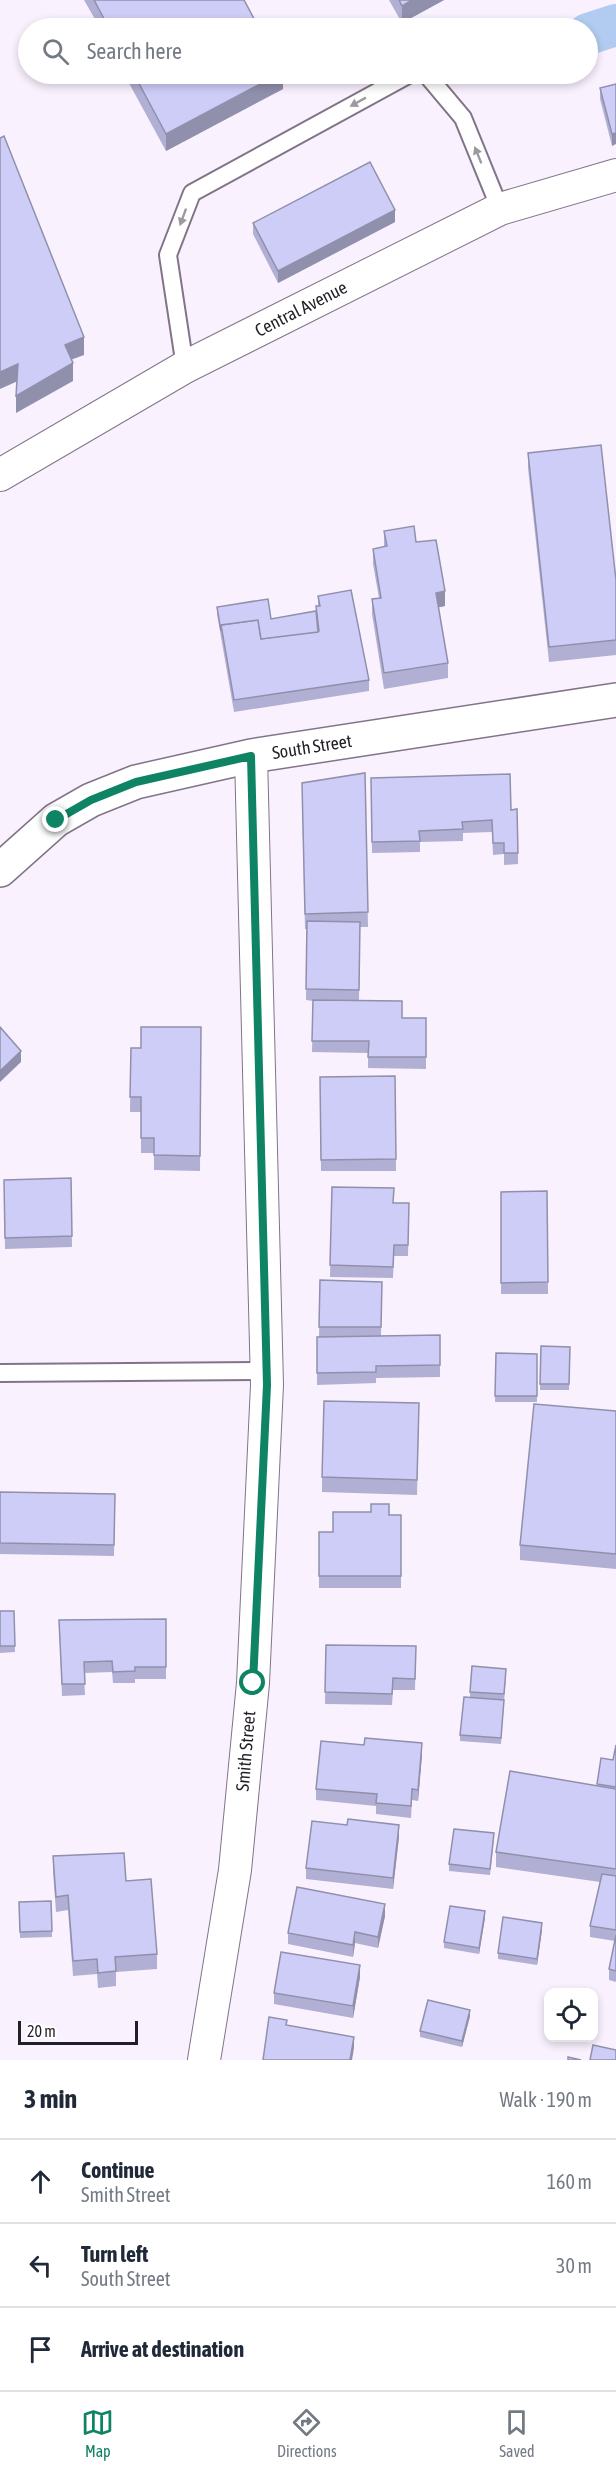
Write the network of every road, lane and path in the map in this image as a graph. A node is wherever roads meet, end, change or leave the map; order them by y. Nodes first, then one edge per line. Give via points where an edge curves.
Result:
1 (392, 84) edge
2 (434, 84) edge
3 (616, 175) edge
4 (500, 209) junction
5 (185, 367) junction
6 (0, 475) edge
7 (616, 700) edge
8 (251, 756) junction
9 (0, 870) edge
10 (266, 1371) junction
11 (0, 1373) edge
12 (204, 2060) edge

1 -> 5 lane via 192,193 168,255
4 -> 2 lane via 463,118
3 - 4 street, Central Avenue
4 - 5 street, Central Avenue
5 - 6 street, Central Avenue
7 - 8 street, South Street
8 - 9 street, South Street via 136,782 91,800 56,820
8 - 10 street, Smith Street
10 - 11 lane
10 - 12 street, Smith Street via 253,1683 235,1870

